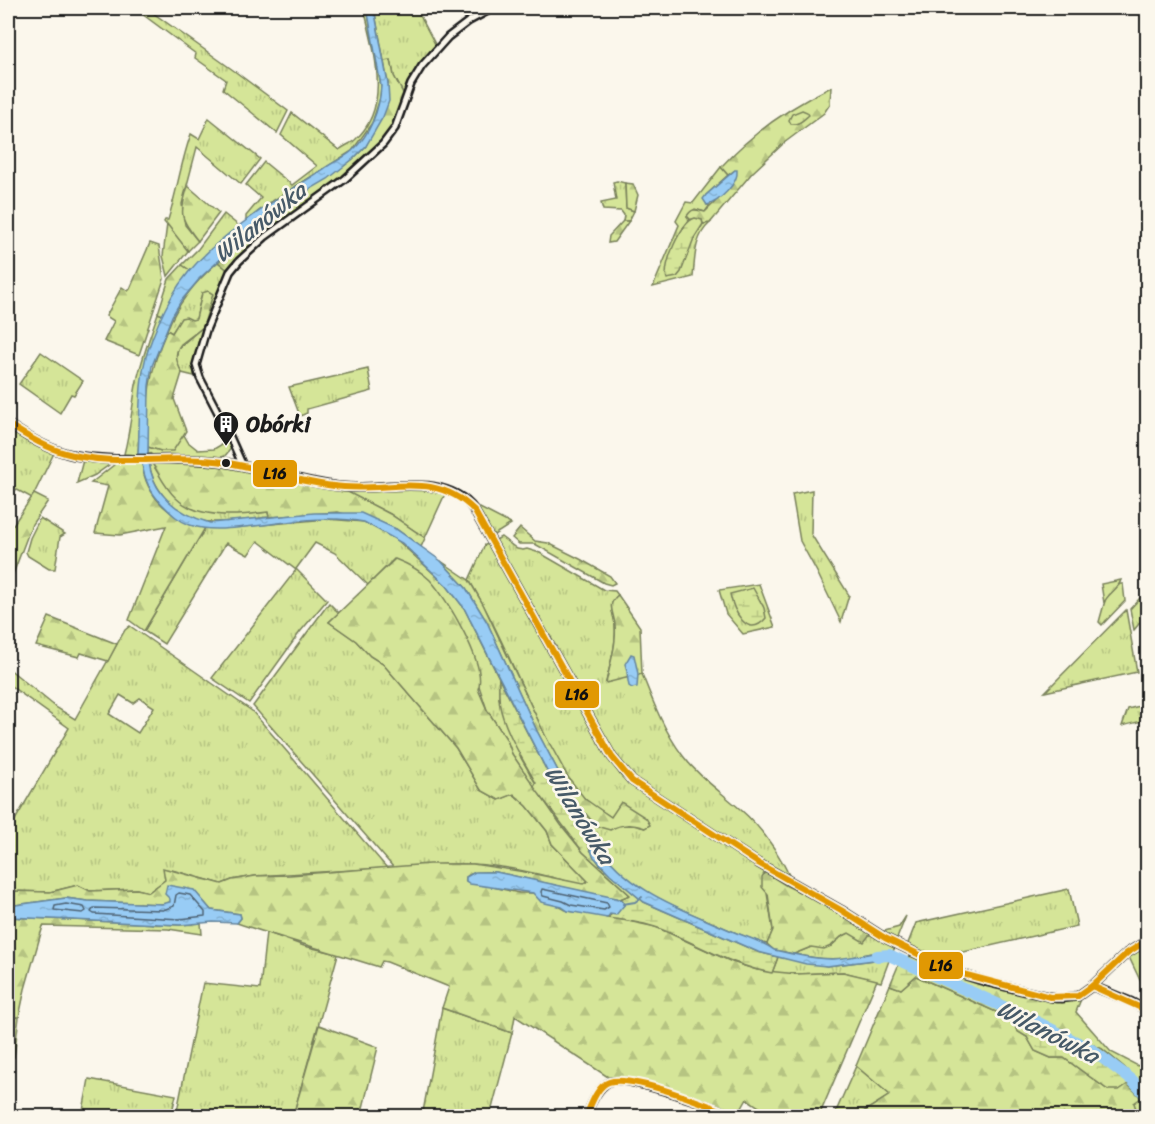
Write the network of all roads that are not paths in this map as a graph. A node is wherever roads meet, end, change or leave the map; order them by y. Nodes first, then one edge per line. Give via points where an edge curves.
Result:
1 (493, 8) edge
2 (8, 424) edge
3 (243, 466) junction
4 (1148, 940) edge
5 (1092, 986) junction
6 (1148, 1011) edge
7 (586, 1116) edge
8 (735, 1116) edge

1 - 3 street via 448,37 422,66 395,128 383,144 345,179 265,237 230,272 196,365
2 - 3 street via 62,453 84,457 213,460
3 - 5 street via 325,485 432,487 458,495 474,510 612,757 632,781 758,863 885,938 955,972 1056,998 1077,996
4 - 5 street via 1127,953
5 - 6 street
7 - 8 street via 603,1086 616,1080

